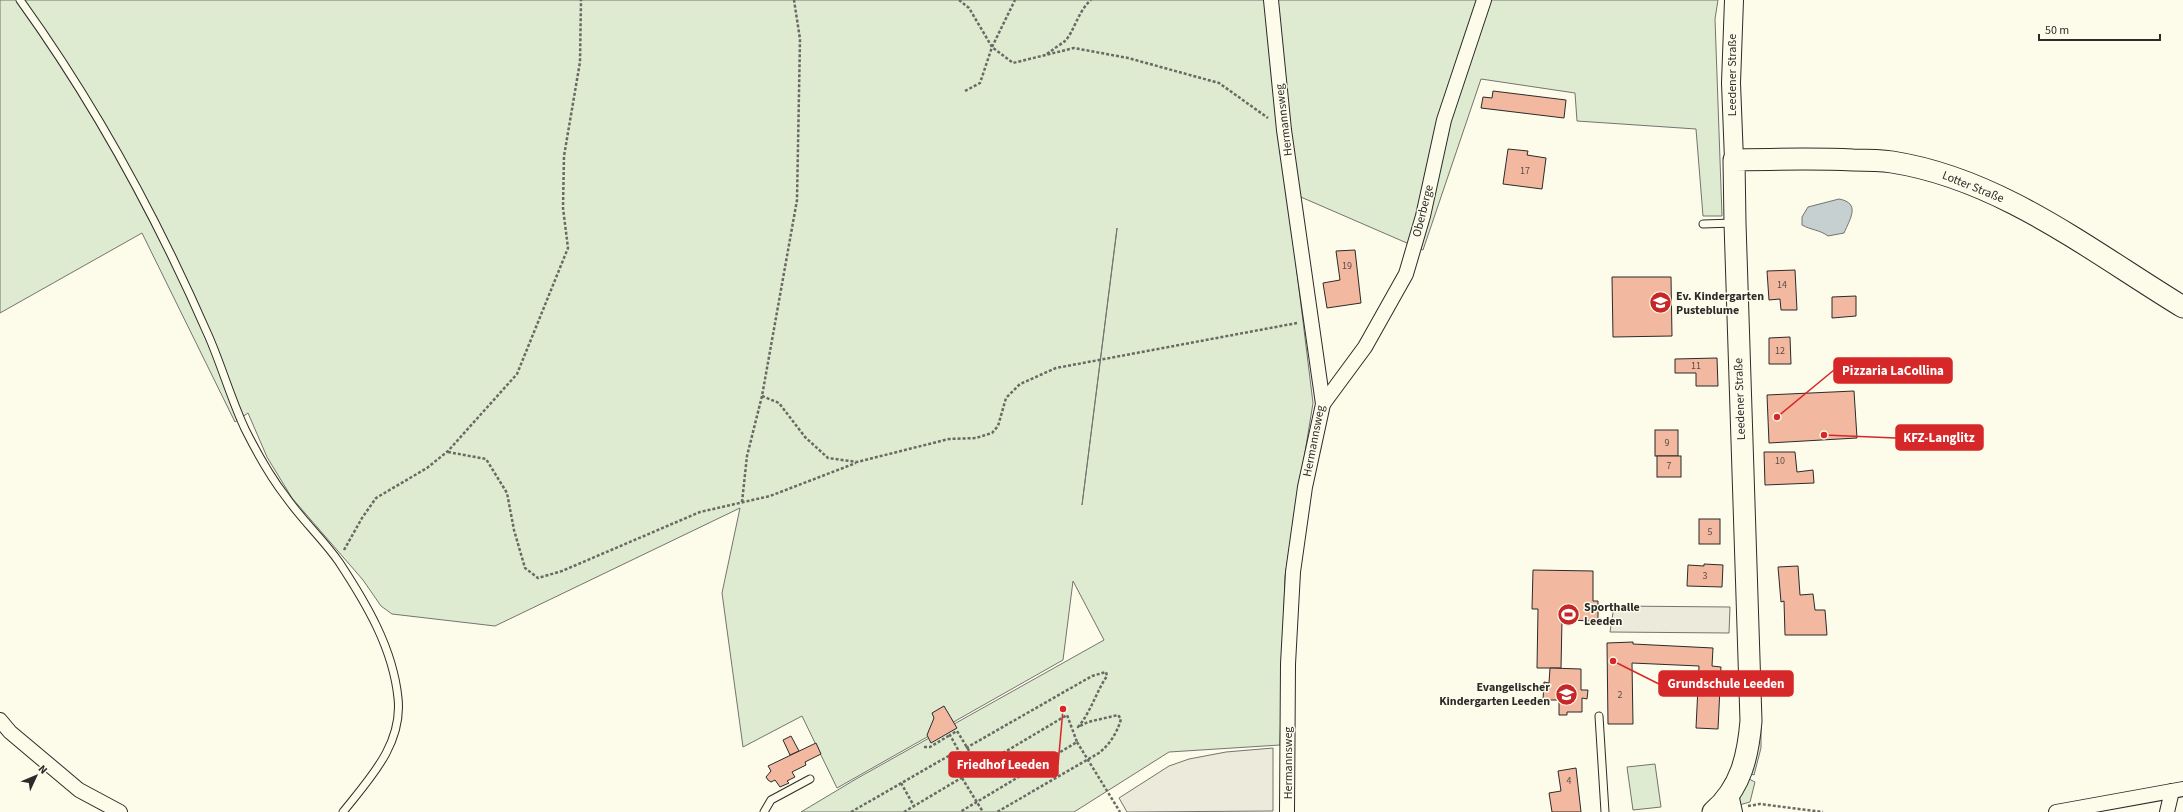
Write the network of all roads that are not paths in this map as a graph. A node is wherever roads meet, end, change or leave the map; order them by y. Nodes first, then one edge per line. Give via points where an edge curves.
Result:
1 (20, 0) edge
2 (1271, 0) edge
3 (1484, 0) edge
4 (1734, 0) edge
5 (1734, 160) junction
6 (1735, 223) junction
7 (1703, 224) dead end
8 (2183, 306) edge
9 (1323, 404) junction
10 (1599, 716) dead end
11 (0, 720) edge
12 (810, 779) dead end
13 (2177, 790) edge
14 (1734, 805) edge
15 (120, 812) edge
16 (343, 812) edge
17 (764, 812) edge
18 (1287, 812) edge
19 (1604, 812) edge
20 (1713, 812) edge
21 (2056, 812) edge
22 (2168, 812) edge

1 - 16 lane via 56,50 118,155 166,244 209,337 246,429 285,496 338,561 380,632 392,662 398,700 392,742 380,766
2 - 9 street, Hermannsweg via 1284,130
3 - 9 street, Oberberge via 1444,120 1423,216 1406,274 1365,347
4 - 5 street, Leedener Straße via 1731,83
5 - 6 main road, Leedener Straße
5 - 8 main road, Lotter Straße via 1812,158 1891,161 1937,172 1992,192 2057,228
6 - 7 lane
6 - 14 main road, Leedener Straße via 1751,721 1746,759
9 - 18 street, Hermannsweg via 1305,487 1293,572 1288,664
10 - 19 lane
11 - 15 street via 10,732 79,790
12 - 17 lane via 771,800
13 - 21 street
13 - 22 street
14 - 20 main road, Leedener Straße

